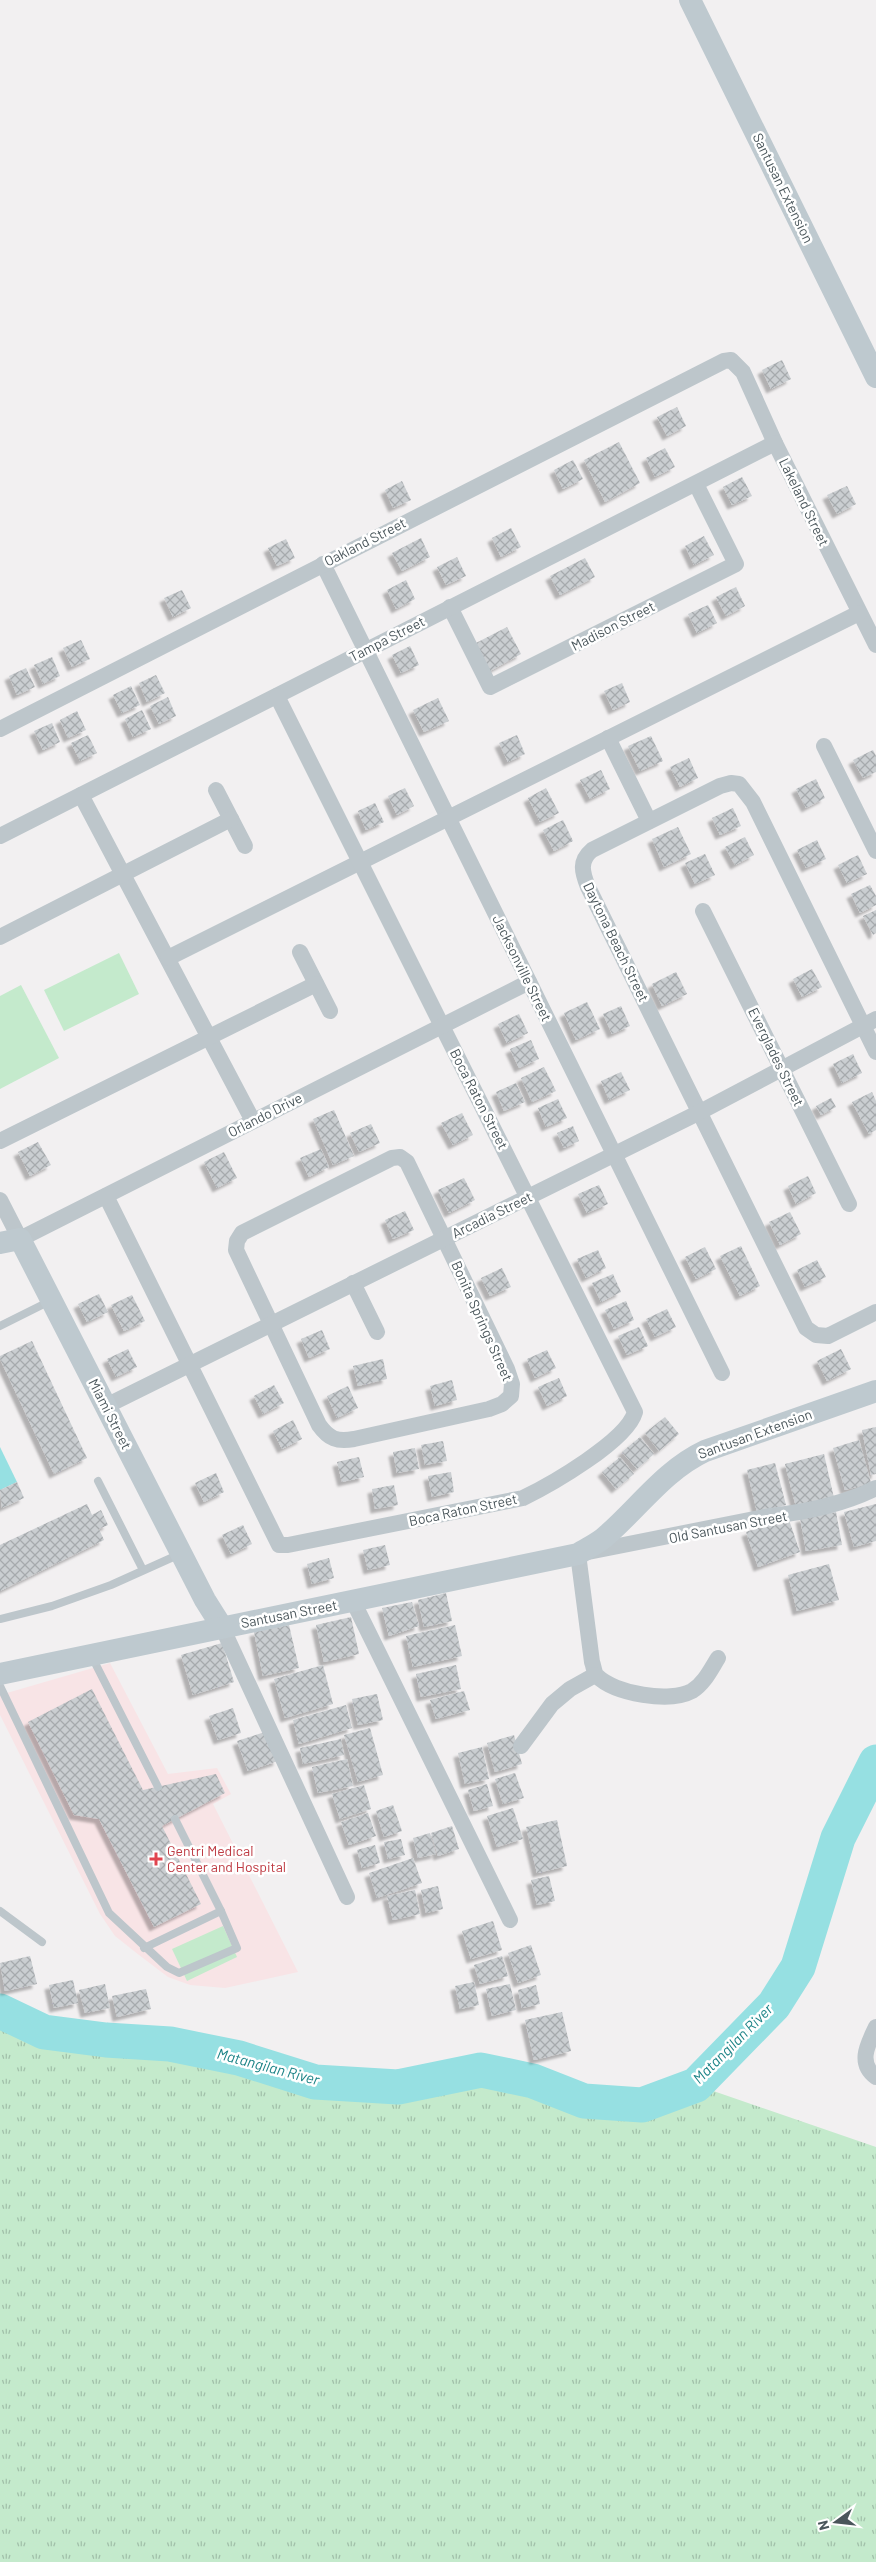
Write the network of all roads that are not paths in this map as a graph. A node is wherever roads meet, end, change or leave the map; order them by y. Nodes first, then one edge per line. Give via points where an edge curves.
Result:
1 (690, 0) edge
2 (731, 360) joint
3 (876, 376) edge
4 (775, 443) junction
5 (696, 484) junction
6 (323, 564) junction
7 (450, 607) junction
8 (859, 613) junction
9 (876, 645) edge
10 (366, 650) junction
11 (277, 696) junction
12 (0, 729) edge
13 (608, 738) junction
14 (824, 746) dead end
15 (216, 790) dead end
16 (81, 795) junction
17 (231, 818) junction
18 (448, 818) junction
19 (649, 822) junction
20 (0, 836) edge
21 (245, 846) dead end
22 (876, 851) edge
23 (360, 862) junction
24 (123, 874) junction
25 (703, 911) dead end
26 (0, 937) edge
27 (300, 952) dead end
28 (168, 958) junction
29 (529, 982) junction
30 (316, 984) junction
31 (330, 1011) dead end
32 (869, 1022) edge
33 (442, 1026) junction
34 (209, 1037) junction
35 (876, 1052) edge
36 (781, 1067) junction
37 (700, 1112) junction
38 (253, 1121) junction
39 (0, 1140) edge
40 (614, 1154) junction
41 (106, 1196) junction
42 (527, 1197) junction
43 (0, 1200) edge
44 (849, 1204) dead end
45 (444, 1238) junction
46 (10, 1241) edge
47 (353, 1283) junction
48 (52, 1300) junction
49 (876, 1312) edge
50 (273, 1323) junction
51 (0, 1326) edge
52 (377, 1332) dead end
53 (188, 1365) junction
54 (722, 1372) dead end
55 (876, 1391) edge
56 (106, 1406) junction
57 (98, 1481) dead end
58 (876, 1488) edge
59 (182, 1553) junction
60 (578, 1554) junction
61 (143, 1570) junction
62 (354, 1601) junction
63 (0, 1619) edge
64 (222, 1627) junction
65 (91, 1655) junction
66 (718, 1658) dead end
67 (0, 1674) edge
68 (596, 1675) junction
69 (0, 1686) edge
70 (521, 1746) dead end
71 (158, 1787) dead end
72 (175, 1820) dead end
73 (347, 1897) dead end
74 (0, 1911) edge
75 (221, 1911) junction
76 (510, 1920) dead end
77 (42, 1942) dead end
78 (144, 1948) junction
79 (876, 2027) edge
80 (876, 2076) edge

1 - 3 street, Santusan Extension
2 - 4 street, Lakeland Street via 743,372
2 - 6 street, Oakland Street via 716,363
4 - 5 street, Tampa Street
4 - 8 street, Lakeland Street
5 - 7 street, Tampa Street
5 - 7 street, Madison Street via 736,564 490,687
6 - 10 street, Jacksonville Street
6 - 12 street, Oakland Street
7 - 10 street, Tampa Street
8 - 9 street, Lakeland Street
8 - 13 street
10 - 11 street, Tampa Street
10 - 18 street, Jacksonville Street
11 - 16 street, Tampa Street
11 - 23 street, Boca Raton Street
13 - 18 street
13 - 19 street
14 - 22 street
15 - 17 street
16 - 20 street, Tampa Street
16 - 24 street
17 - 21 street
17 - 24 street
18 - 23 street
18 - 29 street, Jacksonville Street
19 - 32 street, Daytona Beach Street via 720,786 739,784 752,802
19 - 37 street, Daytona Beach Street via 592,850 581,866 588,887
23 - 28 street
23 - 33 street, Boca Raton Street
24 - 26 street
24 - 28 street
25 - 36 street, Everglades Street
27 - 30 street
28 - 34 street
29 - 33 street, Orlando Drive
29 - 40 street, Jacksonville Street
30 - 31 street
30 - 34 street
32 - 35 street, Daytona Beach Street
32 - 36 street, Arcadia Street
33 - 38 street, Orlando Drive
33 - 42 street, Boca Raton Street
34 - 38 street
34 - 39 street
36 - 37 street, Arcadia Street
36 - 44 street, Everglades Street
37 - 40 street, Arcadia Street
37 - 49 street, Daytona Beach Street via 806,1328 816,1335 828,1336
38 - 41 street, Orlando Drive
40 - 42 street, Arcadia Street
40 - 54 street, Jacksonville Street
41 - 46 street, Orlando Drive
41 - 53 street, Boca Raton Street
42 - 45 street, Arcadia Street
42 - 53 street, Boca Raton Street via 634,1412 632,1422 602,1449 544,1488 499,1504 279,1545
43 - 46 street, Miami Street
45 - 47 street, Arcadia Street
45 - 50 street, Bonita Springs Street via 407,1162 400,1157 392,1158 242,1233 236,1250
45 - 50 street, Bonita Springs Street via 507,1369 512,1384 511,1396 502,1404 354,1439 334,1440 319,1425
46 - 48 street, Miami Street
47 - 50 street, Arcadia Street
47 - 52 street
48 - 51 lane
48 - 56 street, Miami Street
50 - 53 street, Arcadia Street
53 - 56 street, Arcadia Street
55 - 60 street, Santusan Extension via 684,1461 606,1536
56 - 59 street, Miami Street
57 - 61 lane
58 - 60 street, Old Santusan Street via 821,1509
59 - 61 lane
59 - 64 street, Miami Street
60 - 62 street, Santusan Street
60 - 68 street
61 - 63 lane via 52,1606
62 - 64 street, Santusan Street
62 - 76 street
64 - 65 street, Santusan Street
64 - 73 street
65 - 67 street, Santusan Street
65 - 71 lane
66 - 68 street via 697,1688 670,1696 619,1690
68 - 70 street via 570,1689 552,1704
69 - 78 lane via 109,1913
72 - 75 lane
74 - 77 lane
75 - 78 lane
75 - 78 lane via 237,1948 179,1973 167,1968
79 - 80 street via 866,2047 865,2060 870,2072

